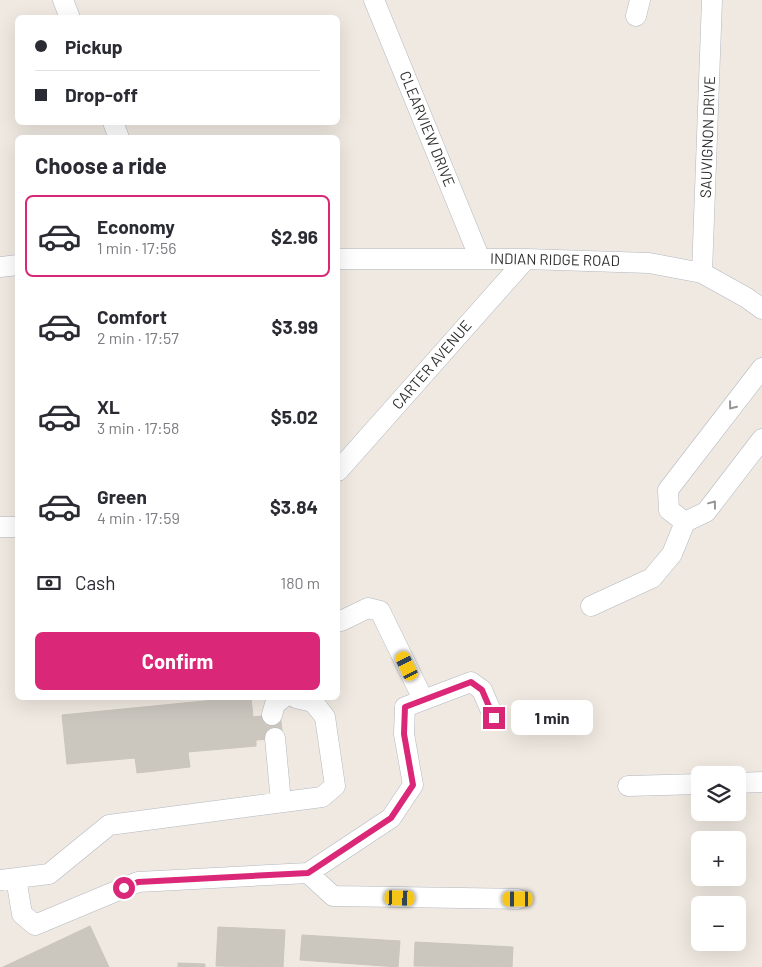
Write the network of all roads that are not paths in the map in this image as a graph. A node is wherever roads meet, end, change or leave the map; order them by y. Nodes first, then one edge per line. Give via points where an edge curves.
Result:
1 (63, 0) edge
2 (374, 0) edge
3 (712, 0) edge
4 (69, 15) edge
5 (480, 258) junction
6 (340, 259) edge
7 (526, 259) junction
8 (15, 265) edge
9 (0, 267) edge
10 (702, 274) junction
11 (762, 309) edge
12 (762, 368) edge
13 (762, 438) edge
14 (340, 469) edge
15 (685, 522) junction
16 (0, 527) edge
17 (15, 527) edge
18 (591, 606) dead end
19 (341, 621) dead end
20 (423, 699) junction
21 (280, 700) edge
22 (304, 700) edge
23 (272, 715) dead end
24 (494, 718) dead end
25 (275, 738) dead end
26 (762, 782) edge
27 (746, 783) edge
28 (691, 784) edge
29 (628, 786) dead end
30 (281, 802) junction
31 (308, 873) junction
32 (8, 879) edge
33 (518, 899) dead end

1 - 4 street
2 - 5 street, CLEARVIEW DRIVE
3 - 10 street, SAUVIGNON DRIVE
5 - 6 street, INDIAN RIDGE ROAD
5 - 7 street, INDIAN RIDGE ROAD
7 - 10 street, INDIAN RIDGE ROAD via 649,263
7 - 14 street, CARTER AVENUE
8 - 9 street
10 - 11 street, INDIAN RIDGE ROAD
12 -> 15 street via 668,490 669,510
15 -> 13 street via 706,512
15 - 18 street via 672,554 652,578
16 - 17 street
19 - 20 street via 368,608 380,611
20 - 24 street via 471,682 482,690
20 - 31 street via 405,707 404,734 413,785 391,818
21 - 23 street via 275,704
22 - 30 street via 313,702 325,717 335,786 322,797
25 - 30 street
26 - 27 street
28 - 29 street
30 - 32 street via 109,825 49,874
31 - 32 street via 138,882 35,925 22,914
31 - 33 street via 333,896

